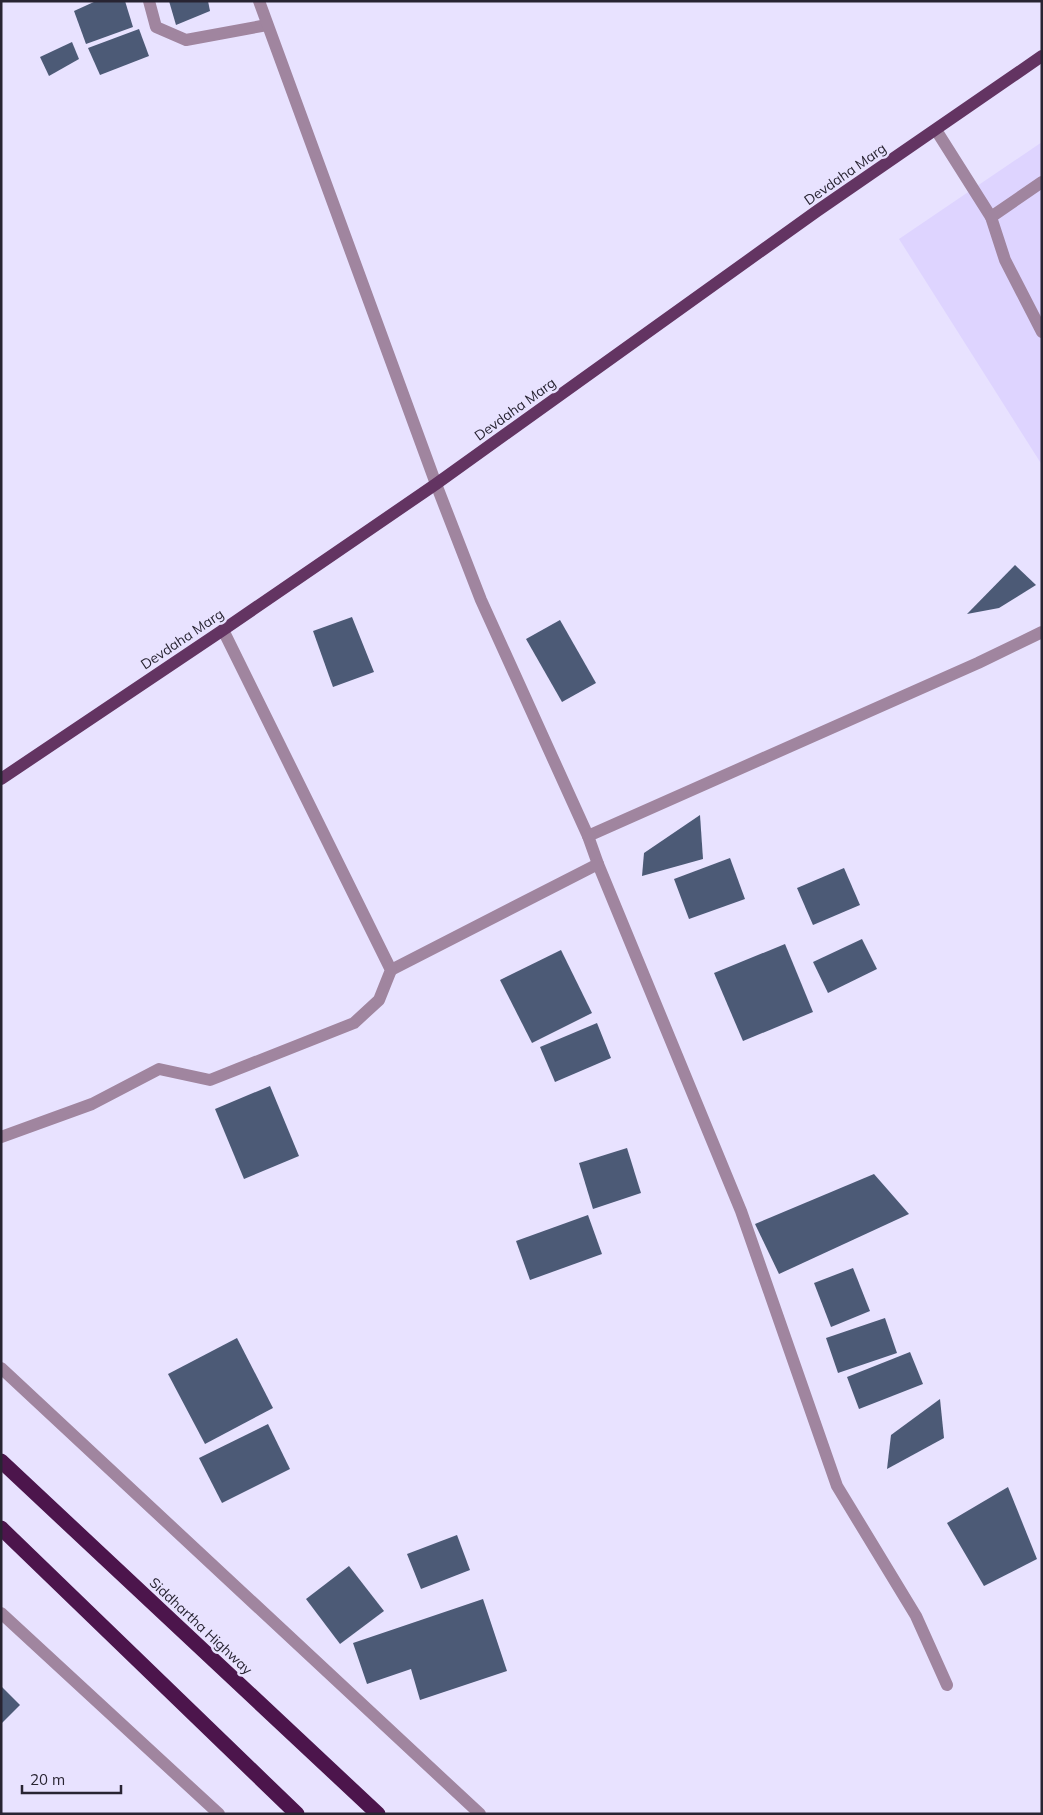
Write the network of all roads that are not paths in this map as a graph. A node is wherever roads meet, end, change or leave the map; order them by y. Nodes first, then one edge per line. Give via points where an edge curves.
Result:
1 (149, 1) edge
2 (259, 1) edge
3 (267, 25) junction
4 (1042, 56) edge
5 (936, 130) junction
6 (1042, 182) edge
7 (991, 217) junction
8 (1042, 332) edge
9 (436, 484) junction
10 (223, 630) junction
11 (1042, 632) edge
12 (1, 778) edge
13 (588, 836) junction
14 (598, 864) junction
15 (391, 970) junction
16 (1, 1137) edge
17 (1, 1368) edge
18 (1, 1461) edge
19 (1, 1528) edge
20 (1, 1613) edge
21 (947, 1686) dead end
22 (219, 1814) edge
23 (297, 1814) edge
24 (378, 1814) edge
25 (480, 1814) edge

1 - 3 street via 156,27 186,40
2 - 3 street
3 - 9 street
4 - 5 main road, Devdaha Marg
5 - 7 street
5 - 9 main road, Devdaha Marg
6 - 7 street
7 - 8 street via 1005,260
9 - 10 main road, Devdaha Marg
9 - 13 street via 481,600
10 - 12 main road, Devdaha Marg
10 - 15 street
11 - 13 street
13 - 14 street
14 - 15 street
14 - 21 street via 741,1211 837,1486 916,1616
15 - 16 street via 379,1000 354,1024 210,1080 159,1070 92,1104
17 - 25 street
18 - 24 highway, Siddhartha Highway
19 - 23 highway
20 - 22 street

